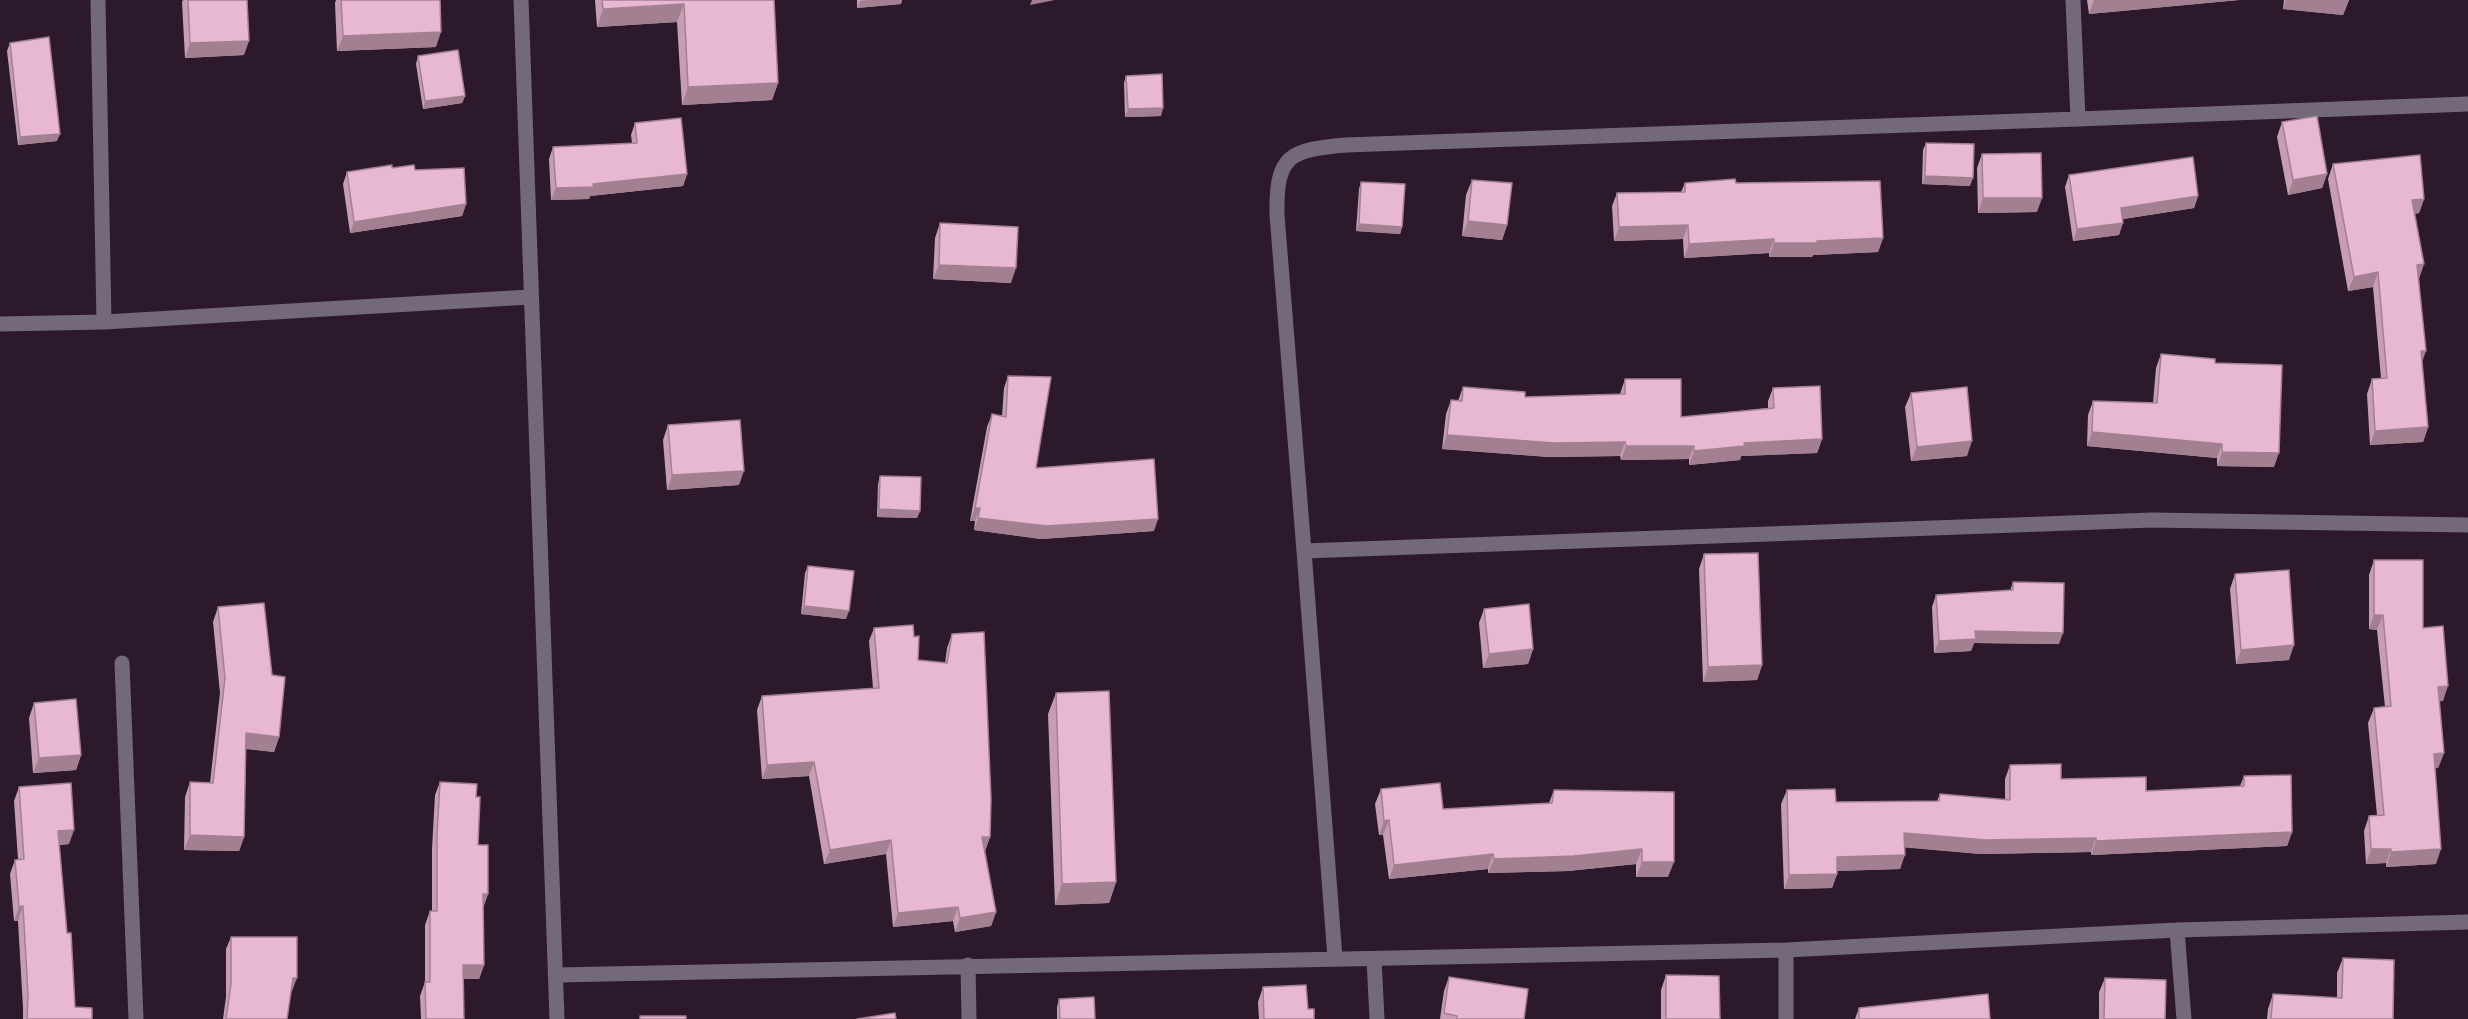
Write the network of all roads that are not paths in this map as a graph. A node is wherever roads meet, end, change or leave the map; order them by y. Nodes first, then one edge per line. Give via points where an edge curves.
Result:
1 (98, 0) edge
2 (521, 0) edge
3 (2073, 0) edge
4 (2468, 104) edge
5 (2078, 119) junction
6 (530, 297) junction
7 (104, 322) junction
8 (0, 324) edge
9 (2468, 525) edge
10 (1304, 551) junction
11 (122, 663) dead end
12 (2468, 922) edge
13 (2177, 930) junction
14 (1785, 950) junction
15 (1335, 958) junction
16 (1374, 959) junction
17 (968, 965) junction
18 (557, 975) junction
19 (136, 1019) edge
20 (557, 1019) edge
21 (969, 1019) edge
22 (1377, 1019) edge
23 (1786, 1019) edge
24 (2184, 1019) edge

1 - 7 street
2 - 6 street
3 - 5 street
4 - 5 street
5 - 10 street via 1346,145 1317,147 1291,157 1279,178 1277,215
6 - 7 street
6 - 18 street
7 - 8 street
9 - 10 street via 2152,520
10 - 15 street
11 - 19 street
12 - 13 street
13 - 14 street
13 - 24 street
14 - 16 street
14 - 23 street
15 - 16 street
15 - 17 street
16 - 22 street
17 - 18 street
17 - 21 street
18 - 20 street

